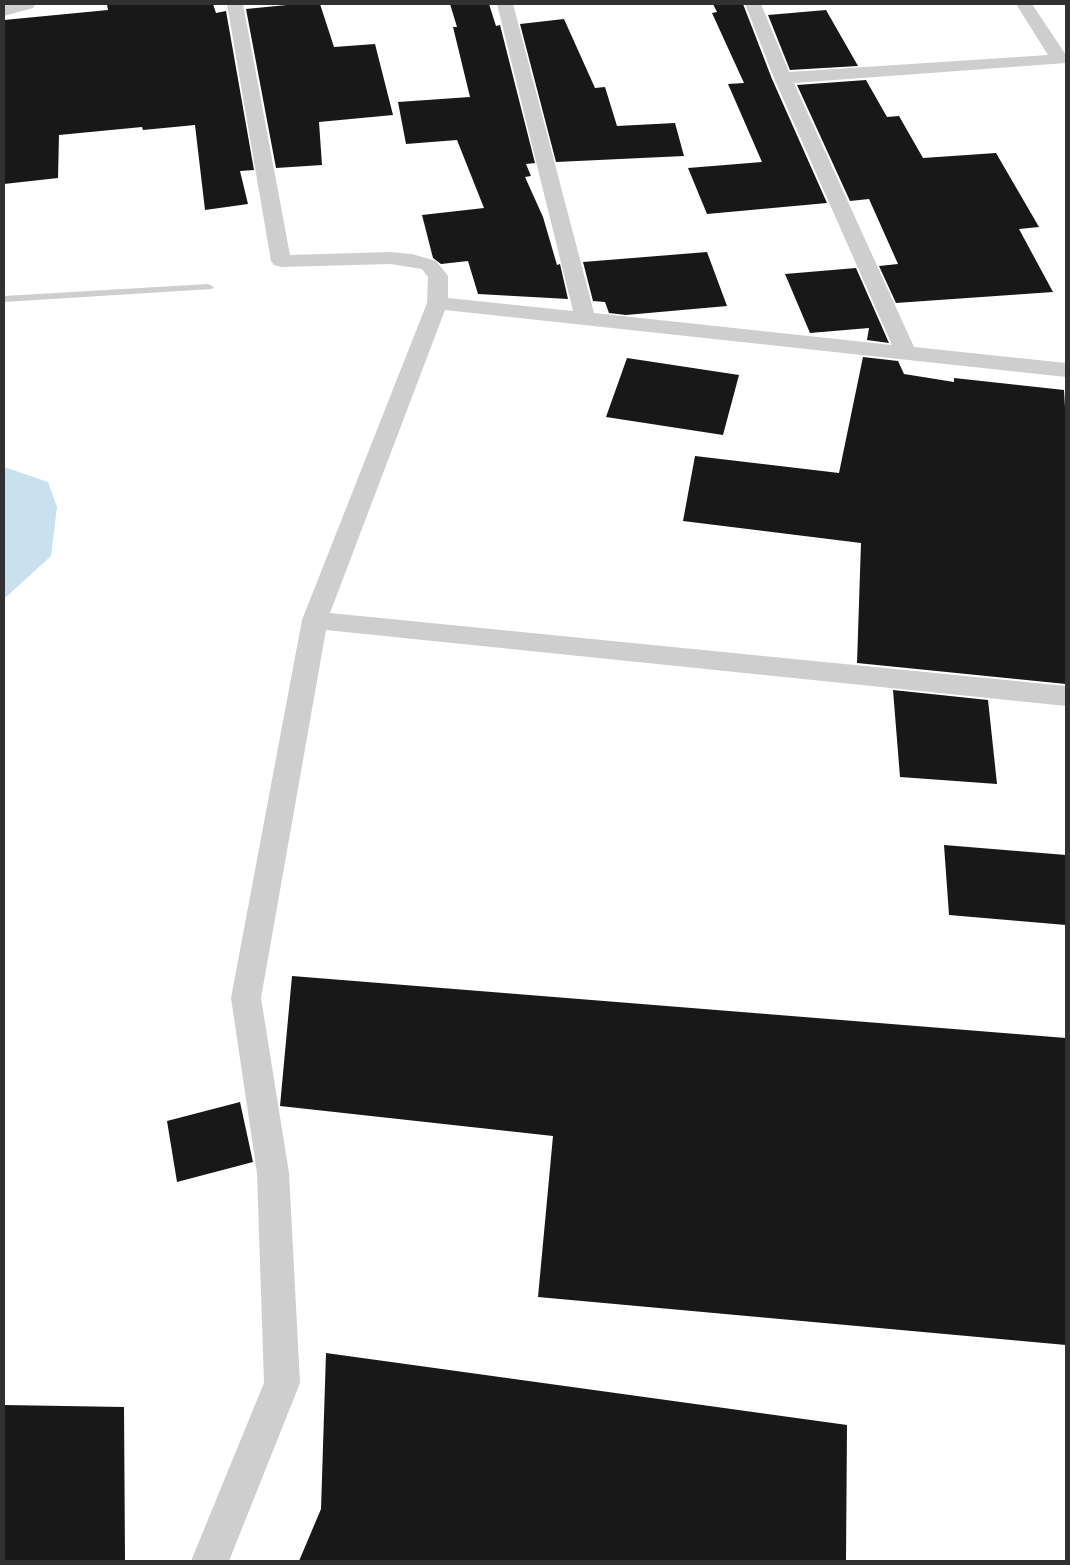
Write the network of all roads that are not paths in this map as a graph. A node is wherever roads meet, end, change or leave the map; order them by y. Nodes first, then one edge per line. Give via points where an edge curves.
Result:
1 (27, 4) edge
2 (235, 4) edge
3 (505, 4) edge
4 (753, 4) edge
5 (1024, 4) edge
6 (4, 10) edge
7 (783, 78) junction
8 (208, 287) dead end
9 (4, 298) edge
10 (437, 303) junction
11 (585, 319) junction
12 (906, 353) junction
13 (1066, 370) edge
14 (315, 620) junction
15 (1066, 696) edge
16 (210, 1561) edge

1 - 6 street
2 - 10 street via 281,261 412,260 428,265 438,276
3 - 11 street
4 - 7 street
5 - 7 street via 1060,59
7 - 12 street
8 - 9 lane
10 - 11 street
10 - 14 street
11 - 12 street
12 - 13 street
14 - 15 street
14 - 16 street via 246,998 273,1173 282,1383

